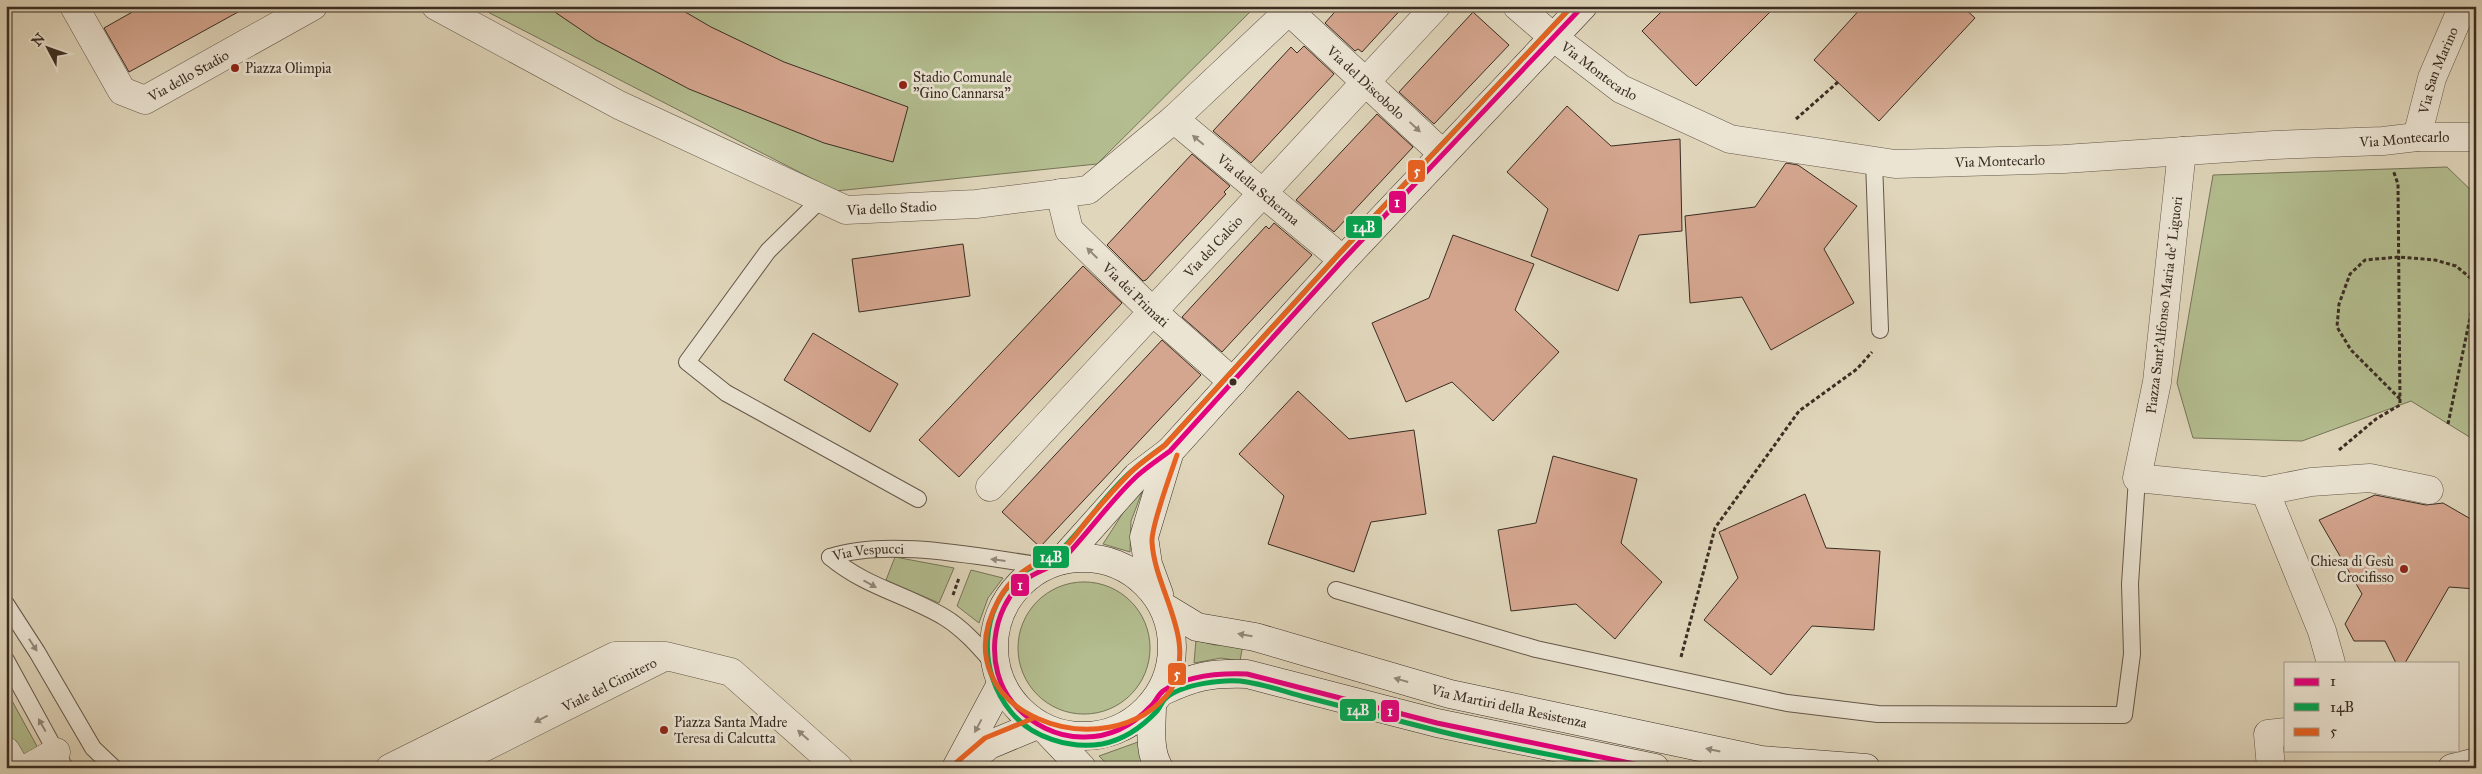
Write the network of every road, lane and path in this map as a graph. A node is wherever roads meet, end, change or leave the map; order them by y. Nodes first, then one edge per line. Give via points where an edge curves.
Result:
1 (74, 6) edge
2 (314, 6) edge
3 (436, 6) edge
4 (1436, 6) edge
5 (1518, 6) edge
6 (1583, 6) edge
7 (2463, 6) edge
8 (1292, 9) edge
9 (1553, 37) junction
10 (1366, 82) junction
11 (1838, 82) dead end
12 (1174, 119) junction
13 (2417, 137) junction
14 (2476, 137) edge
15 (2383, 141) junction
16 (1767, 144) junction
17 (2182, 151) junction
18 (1443, 154) junction
19 (1874, 161) junction
20 (1060, 193) junction
21 (1261, 194) junction
22 (820, 200) junction
23 (2399, 257) junction
24 (1343, 260) junction
25 (1152, 311) junction
26 (1880, 330) joint
27 (1232, 382) junction
28 (2400, 399) junction
29 (2448, 424) dead end
30 (1170, 451) junction
31 (2137, 478) junction
32 (2312, 482) junction
33 (990, 487) dead end
34 (2429, 490) dead end
35 (2265, 491) junction
36 (918, 499) dead end
37 (966, 556) junction
38 (1054, 563) junction
39 (1336, 590) dead end
40 (6, 604) edge
41 (1164, 607) junction
42 (945, 618) junction
43 (666, 656) junction
44 (6, 660) edge
45 (2331, 662) edge
46 (998, 674) junction
47 (1675, 679) junction
48 (1157, 698) junction
49 (1042, 727) junction
50 (2284, 732) edge
51 (6, 751) edge
52 (61, 760) edge
53 (2476, 762) edge
54 (16, 768) edge
55 (28, 768) edge
56 (114, 768) edge
57 (390, 768) edge
58 (443, 768) edge
59 (839, 768) edge
60 (956, 768) edge
61 (962, 768) edge
62 (1082, 768) edge
63 (1159, 768) edge
64 (1655, 768) edge
65 (1866, 768) edge
66 (2272, 768) edge
67 (2452, 768) edge

1 - 2 street, Via dello Stadio via 122,91 145,100
3 - 22 street, Via dello Stadio via 619,105
4 - 10 street, Via del Calcio
5 - 9 street, Via Montecarlo
6 - 9 street
7 - 13 street, Via San Marino via 2432,78
8 - 10 street, Via del Discobolo
8 - 12 street, Via dello Stadio
9 - 16 street, Via Montecarlo via 1621,89 1730,139
9 - 18 street
10 -> 18 street, Via del Discobolo
10 - 21 street, Via del Calcio
11 - 16 path
12 - 20 street, Via dello Stadio via 1088,190
21 -> 12 street, Via della Scherma
13 - 14 street, Via Montecarlo
13 - 15 street, Via Montecarlo
15 - 17 street, Via Montecarlo
15 - 23 path via 2398,184
16 - 19 street, Via Montecarlo
17 - 19 street, Via Montecarlo via 2064,159 1905,164
17 - 31 street, Piazza Sant'Alfonso Maria de' Liguori via 2157,382
18 - 24 street
19 - 26 lane
20 - 22 street, Via dello Stadio via 976,204 846,210
25 -> 20 street, Via dei Primati via 1069,230
21 - 24 street, Via della Scherma
21 - 25 street, Via del Calcio
22 - 36 lane via 768,251 687,362 726,393
23 - 28 path
23 - 28 path via 2365,260 2350,274 2339,304 2337,327 2351,350
23 - 29 path via 2435,260 2456,266 2474,281 2471,313
24 - 27 street
25 - 27 street, Via dei Primati
25 - 33 street, Via del Calcio
26 - 47 path via 1878,344 1857,369 1799,411 1715,528
27 - 30 street
28 - 32 path via 2400,405 2376,419 2331,457
30 - 38 street via 1137,476
30 - 41 street via 1144,537 1148,564
31 - 35 street
31 - 47 lane via 2130,584 2132,654 2124,715 1878,714 1786,703
32 - 34 street via 2370,478
32 - 35 street
35 - 45 street via 2322,631
38 -> 37 lane, Via Vespucci
37 - 42 path
37 -> 42 lane, Via Vespucci via 878,549 849,550 830,556 845,570 875,587
38 - 41 street, Via Martiri della Resistenza via 1080,558 1098,559 1128,570 1144,581
38 - 46 street via 1026,579 1004,605 995,631
39 - 47 lane via 1536,649
40 -> 56 lane via 93,748
41 - 48 street, Via Martiri della Resistenza via 1172,634 1172,662
65 -> 41 street, Via Martiri della Resistenza via 1761,760 1450,694 1254,637 1197,627
42 - 46 lane, Via Vespucci via 972,639
43 - 57 street via 615,656
43 -> 58 street, Viale del Cimitero
59 -> 43 street, Viale del Cimitero via 731,672
52 -> 44 lane
46 - 49 street, Via Martiri della Resistenza via 1014,706
46 -> 60 street
48 - 49 street, Via Martiri della Resistenza via 1131,723 1101,736 1069,736
48 - 63 street via 1151,734
48 - 64 street, Via Martiri della Resistenza via 1198,676 1248,674 1438,723
49 - 61 street via 989,745
49 - 62 street
50 - 66 street via 2268,734
51 - 54 street
52 - 55 street
53 - 67 street

